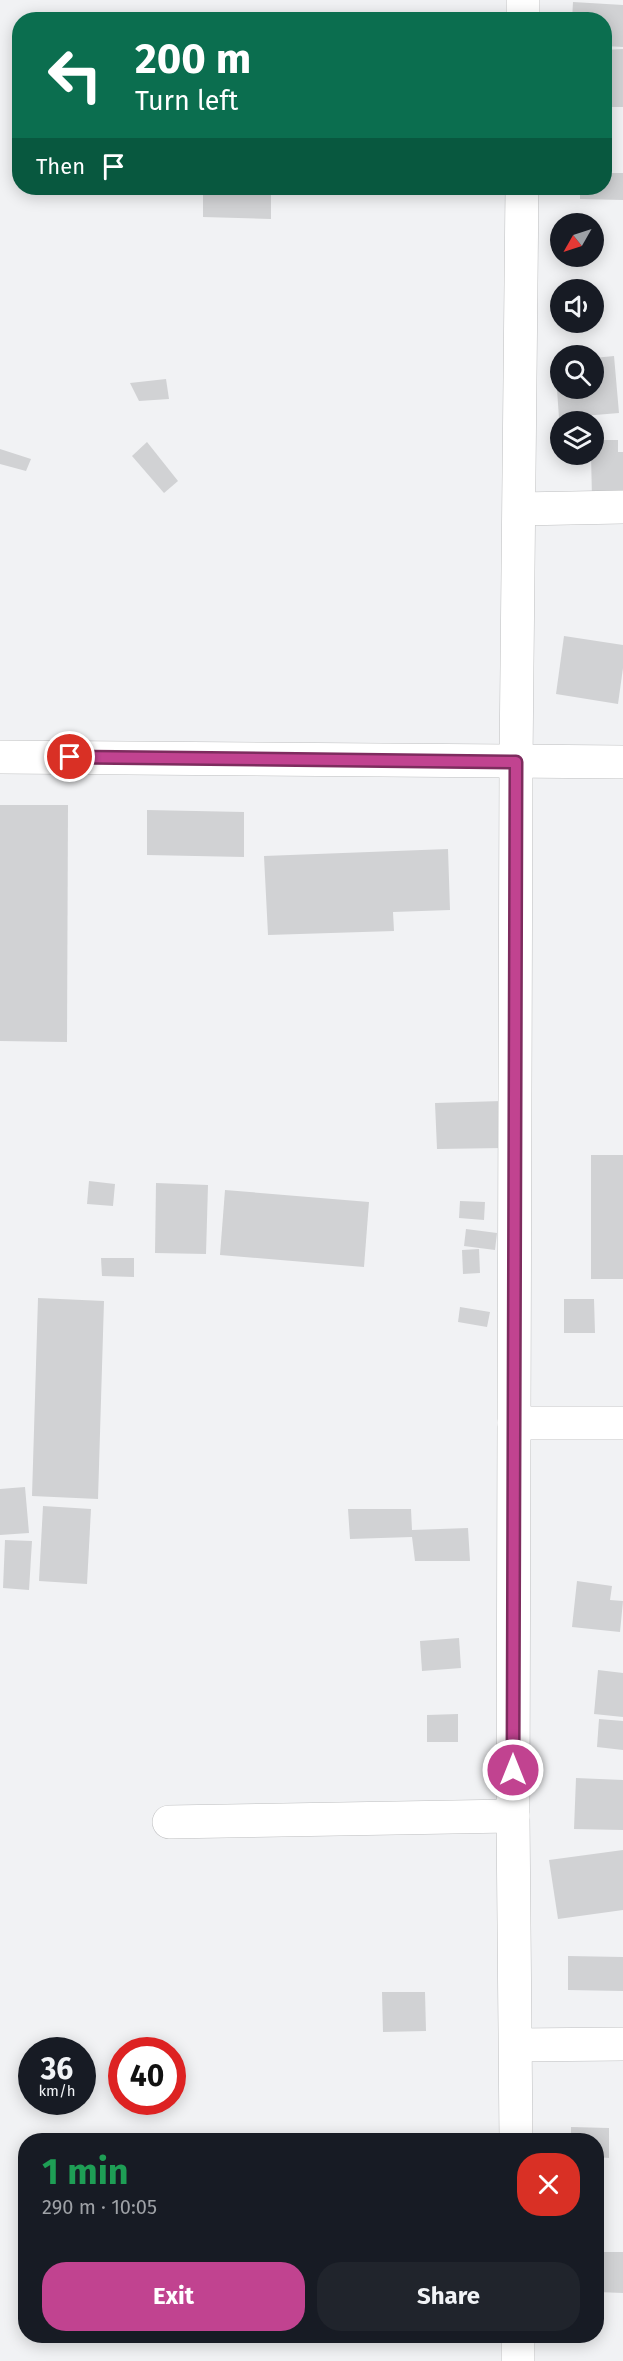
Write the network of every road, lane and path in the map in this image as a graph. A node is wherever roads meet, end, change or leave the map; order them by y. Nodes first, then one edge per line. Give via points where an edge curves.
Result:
1 (522, 195) edge
2 (623, 507) edge
3 (520, 509) junction
4 (0, 757) edge
5 (516, 762) junction
6 (623, 762) edge
7 (623, 1422) edge
8 (514, 1423) junction
9 (513, 1816) junction
10 (169, 1822) dead end
11 (623, 2043) edge
12 (516, 2045) junction
13 (516, 2133) edge
14 (518, 2343) edge
15 (518, 2361) edge

1 - 3 street
2 - 3 street
3 - 5 street
4 - 5 street
5 - 6 street
5 - 8 street
7 - 8 street
8 - 9 street
9 - 10 street
9 - 12 street
11 - 12 street
12 - 13 street
14 - 15 street

